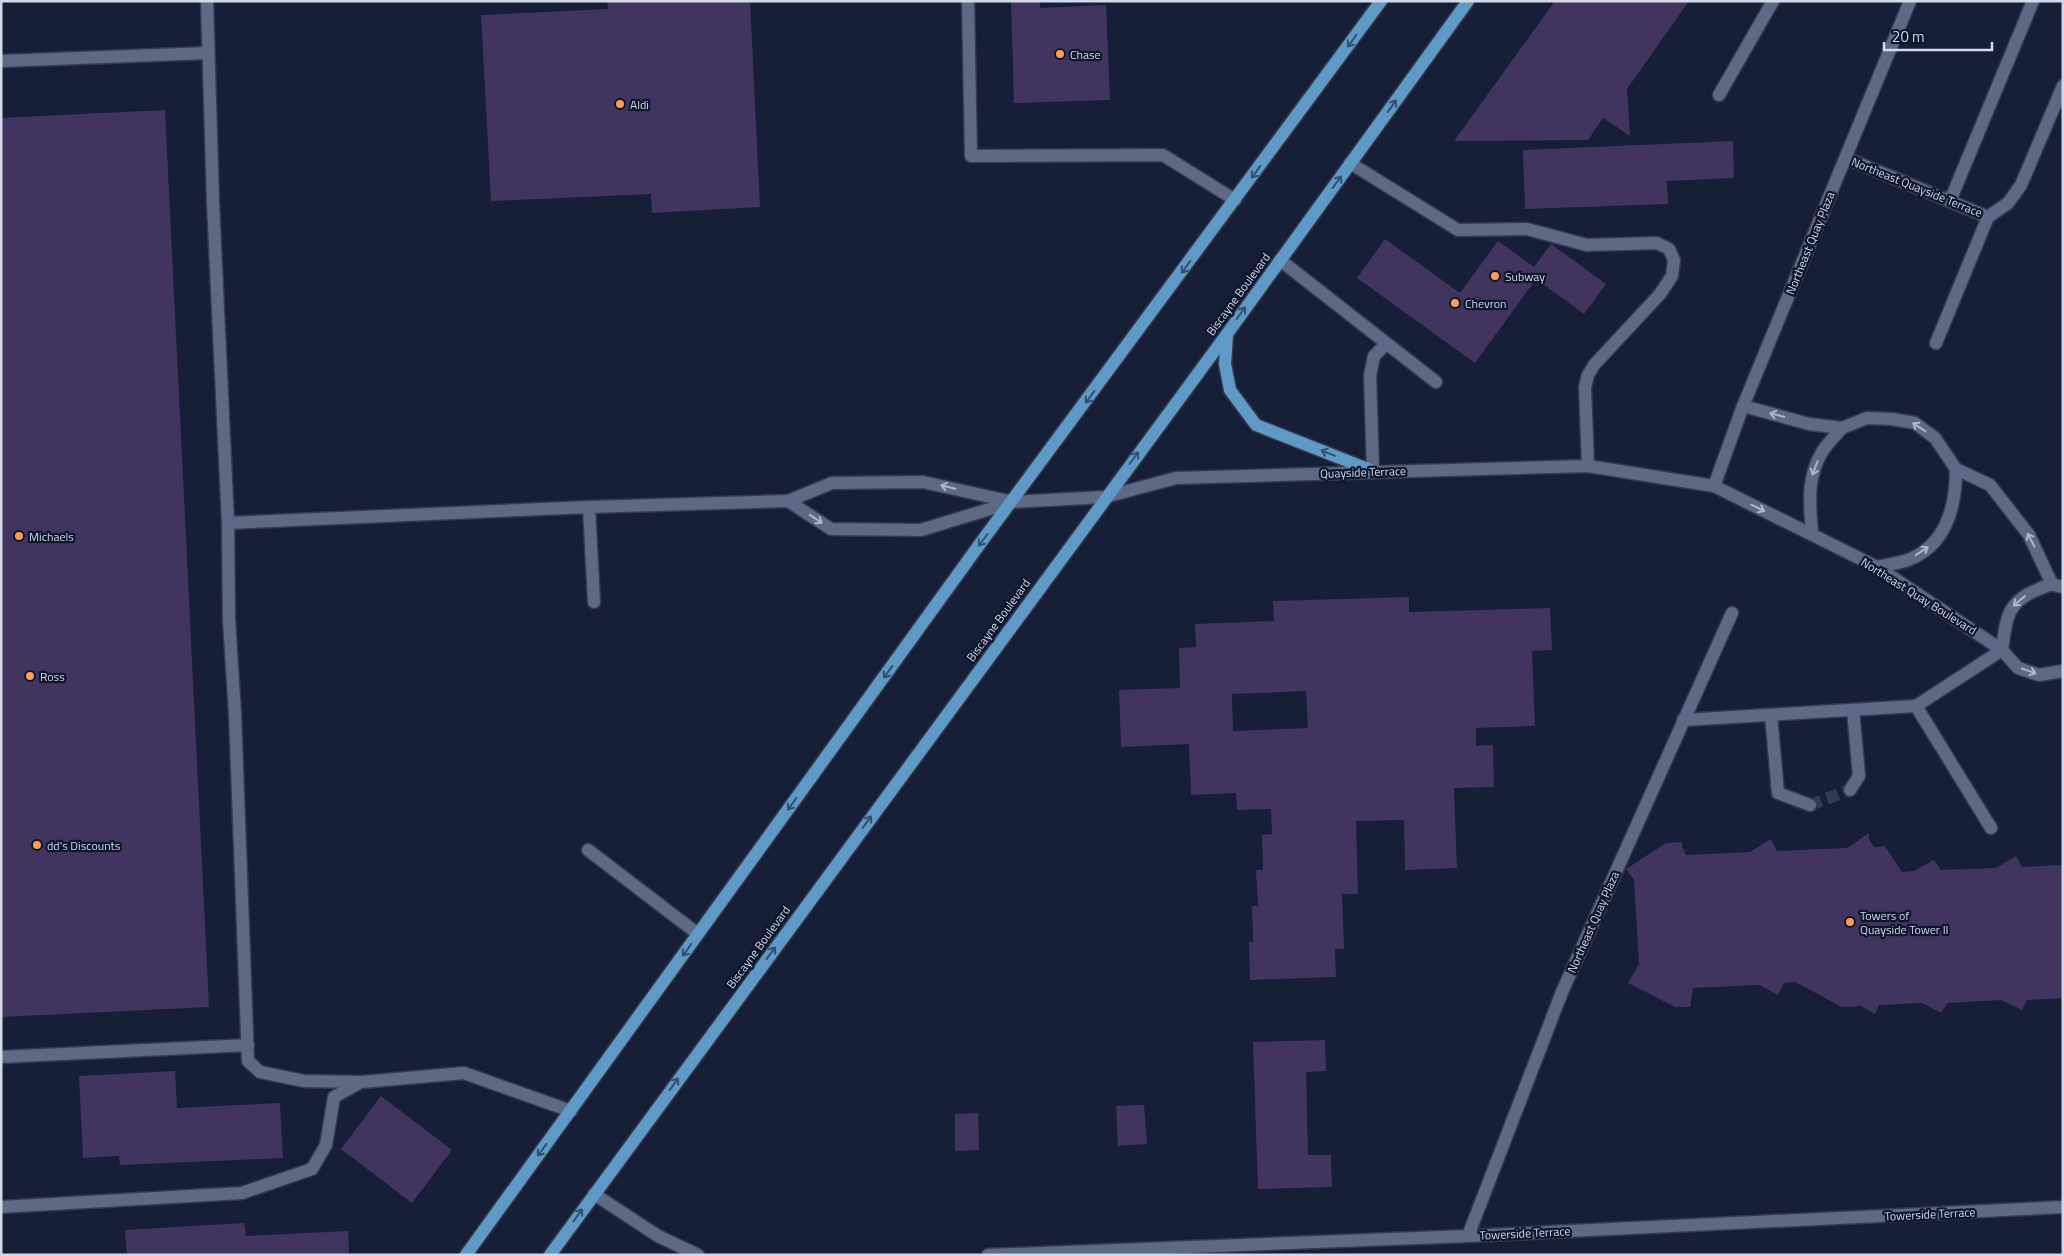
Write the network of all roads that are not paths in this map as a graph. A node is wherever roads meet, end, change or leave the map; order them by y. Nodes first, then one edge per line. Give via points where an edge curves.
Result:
1 (207, 1) edge
2 (968, 1) edge
3 (1381, 1) edge
4 (1468, 1) edge
5 (1773, 1) edge
6 (1910, 1) edge
7 (2034, 1) edge
8 (208, 53) junction
9 (1, 61) edge
10 (2063, 86) edge
11 (1719, 95) dead end
12 (1846, 158) junction
13 (1350, 163) junction
14 (1235, 200) junction
15 (1950, 201) junction
16 (1988, 217) junction
17 (1280, 260) junction
18 (1227, 334) junction
19 (1936, 343) dead end
20 (1386, 344) junction
21 (1436, 382) dead end
22 (1743, 406) junction
23 (1842, 428) junction
24 (1588, 466) junction
25 (1956, 469) junction
26 (1373, 471) junction
27 (1714, 486) junction
28 (1105, 497) junction
29 (788, 501) junction
30 (1013, 502) junction
31 (589, 507) junction
32 (228, 523) junction
33 (1812, 534) junction
34 (1877, 567) junction
35 (2057, 585) edge
36 (594, 602) dead end
37 (1732, 613) dead end
38 (2002, 650) junction
39 (2062, 674) edge
40 (1916, 706) junction
41 (1853, 710) junction
42 (1771, 715) junction
43 (1683, 720) junction
44 (1850, 790) dead end
45 (1810, 805) tunnel mouth
46 (1991, 828) dead end
47 (588, 850) dead end
48 (698, 934) junction
49 (248, 1045) junction
50 (1, 1057) edge
51 (362, 1082) junction
52 (571, 1111) junction
53 (594, 1194) junction
54 (2063, 1207) edge
55 (1, 1208) edge
56 (1468, 1236) junction
57 (466, 1255) edge
58 (550, 1255) edge
59 (698, 1255) edge
60 (988, 1255) edge

1 - 8 street
2 - 14 street via 971,156 1163,155
3 -> 14 main road
13 -> 4 main road, Biscayne Boulevard
5 - 11 street
6 - 12 street, Northeast Quay Plaza
7 - 15 street
8 - 9 street
8 - 32 street
10 - 16 street via 2021,185 2008,203
12 - 15 street, Northeast Quayside Terrace
12 - 22 street, Northeast Quay Plaza
17 -> 13 main road, Biscayne Boulevard
13 - 24 street via 1458,230 1527,229 1586,245 1658,243 1669,249 1674,260 1672,276 1588,375
14 -> 30 main road
15 - 16 street, Northeast Quayside Terrace
16 - 19 street
18 -> 17 main road, Biscayne Boulevard
17 - 20 street
26 -> 18 main road via 1256,425 1230,390 1225,364
28 -> 18 main road, Biscayne Boulevard
20 - 21 street
20 - 26 street via 1374,356 1370,376
23 -> 22 street via 1809,424
22 - 27 street, Northeast Quay Plaza
25 -> 23 street via 1935,438 1915,424 1867,418
23 -> 33 street via 1822,452 1813,472 1809,491
24 - 26 street, Quayside Terrace
24 - 27 street, Quayside Terrace
34 -> 25 street via 1909,560 1932,544 1950,518 1956,495
35 -> 25 street via 2029,535 1990,485
26 - 28 street, Quayside Terrace via 1176,478
27 -> 33 street, Northeast Quay Boulevard
28 - 30 street, Quayside Terrace
53 -> 28 main road, Biscayne Boulevard
30 -> 29 street via 923,482 832,484
29 -> 30 street via 831,529 921,530
29 - 31 street
30 -> 48 main road
31 - 32 street
31 - 36 street
32 - 49 street via 229,620
33 - 34 street, Northeast Quay Boulevard
34 - 38 street, Northeast Quay Boulevard
35 -> 38 street via 2029,593 2014,603 2006,621
37 - 43 street, Northeast Quay Plaza
38 -> 39 street, Northeast Quay Boulevard via 2018,668 2039,675
38 - 40 street
40 - 41 street
40 - 46 street
41 - 42 street
41 - 44 street via 1859,776
42 - 43 street
42 - 45 street via 1778,794
43 - 56 street, Northeast Quay Plaza via 1562,992
47 - 48 street
48 -> 52 main road
49 - 50 street
49 - 51 street via 248,1061 260,1072 304,1082
51 - 52 street via 464,1073
51 - 55 street via 334,1097 326,1145 312,1169 242,1193
52 -> 57 main road
58 -> 53 main road, Biscayne Boulevard
53 - 59 street via 658,1236
54 - 56 street, Towerside Terrace
56 - 60 street, Towerside Terrace

